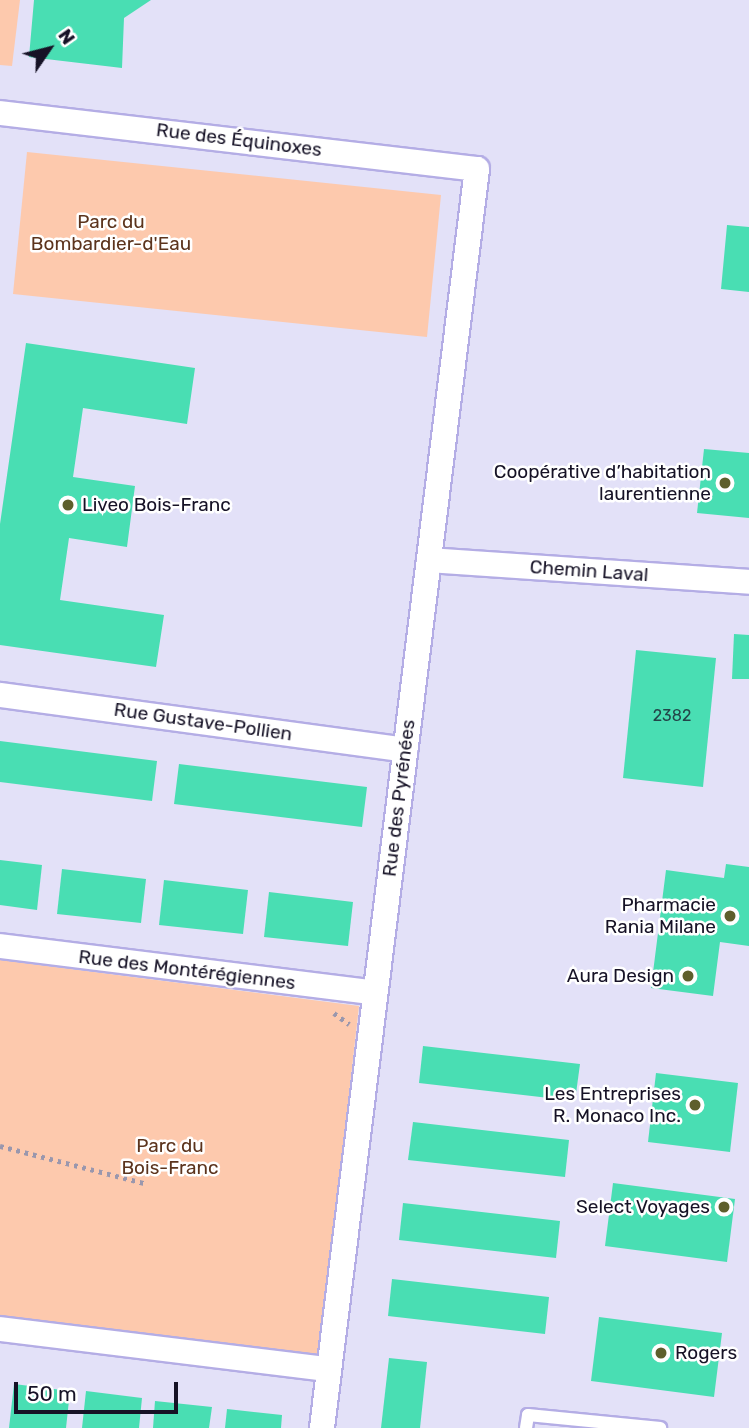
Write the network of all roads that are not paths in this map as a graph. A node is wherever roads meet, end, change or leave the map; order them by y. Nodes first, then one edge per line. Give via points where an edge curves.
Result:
1 (0, 113) edge
2 (477, 169) joint
3 (429, 560) junction
4 (749, 582) edge
5 (0, 695) edge
6 (405, 750) junction
7 (0, 946) edge
8 (375, 993) junction
9 (0, 1329) edge
10 (328, 1369) junction
11 (322, 1428) edge
12 (526, 1428) edge
13 (660, 1428) edge

1 - 2 street, Rue des Équinoxes
2 - 3 street, Rue des Pyrénées
3 - 4 street, Chemin Laval
3 - 6 street, Rue des Pyrénées
5 - 6 street, Rue Gustave-Pollien
6 - 8 street, Rue des Pyrénées
7 - 8 street, Rue des Montérégiennes
8 - 10 street, Rue des Pyrénées
9 - 10 street
10 - 11 street, Rue des Pyrénées
12 - 13 lane via 528,1415

